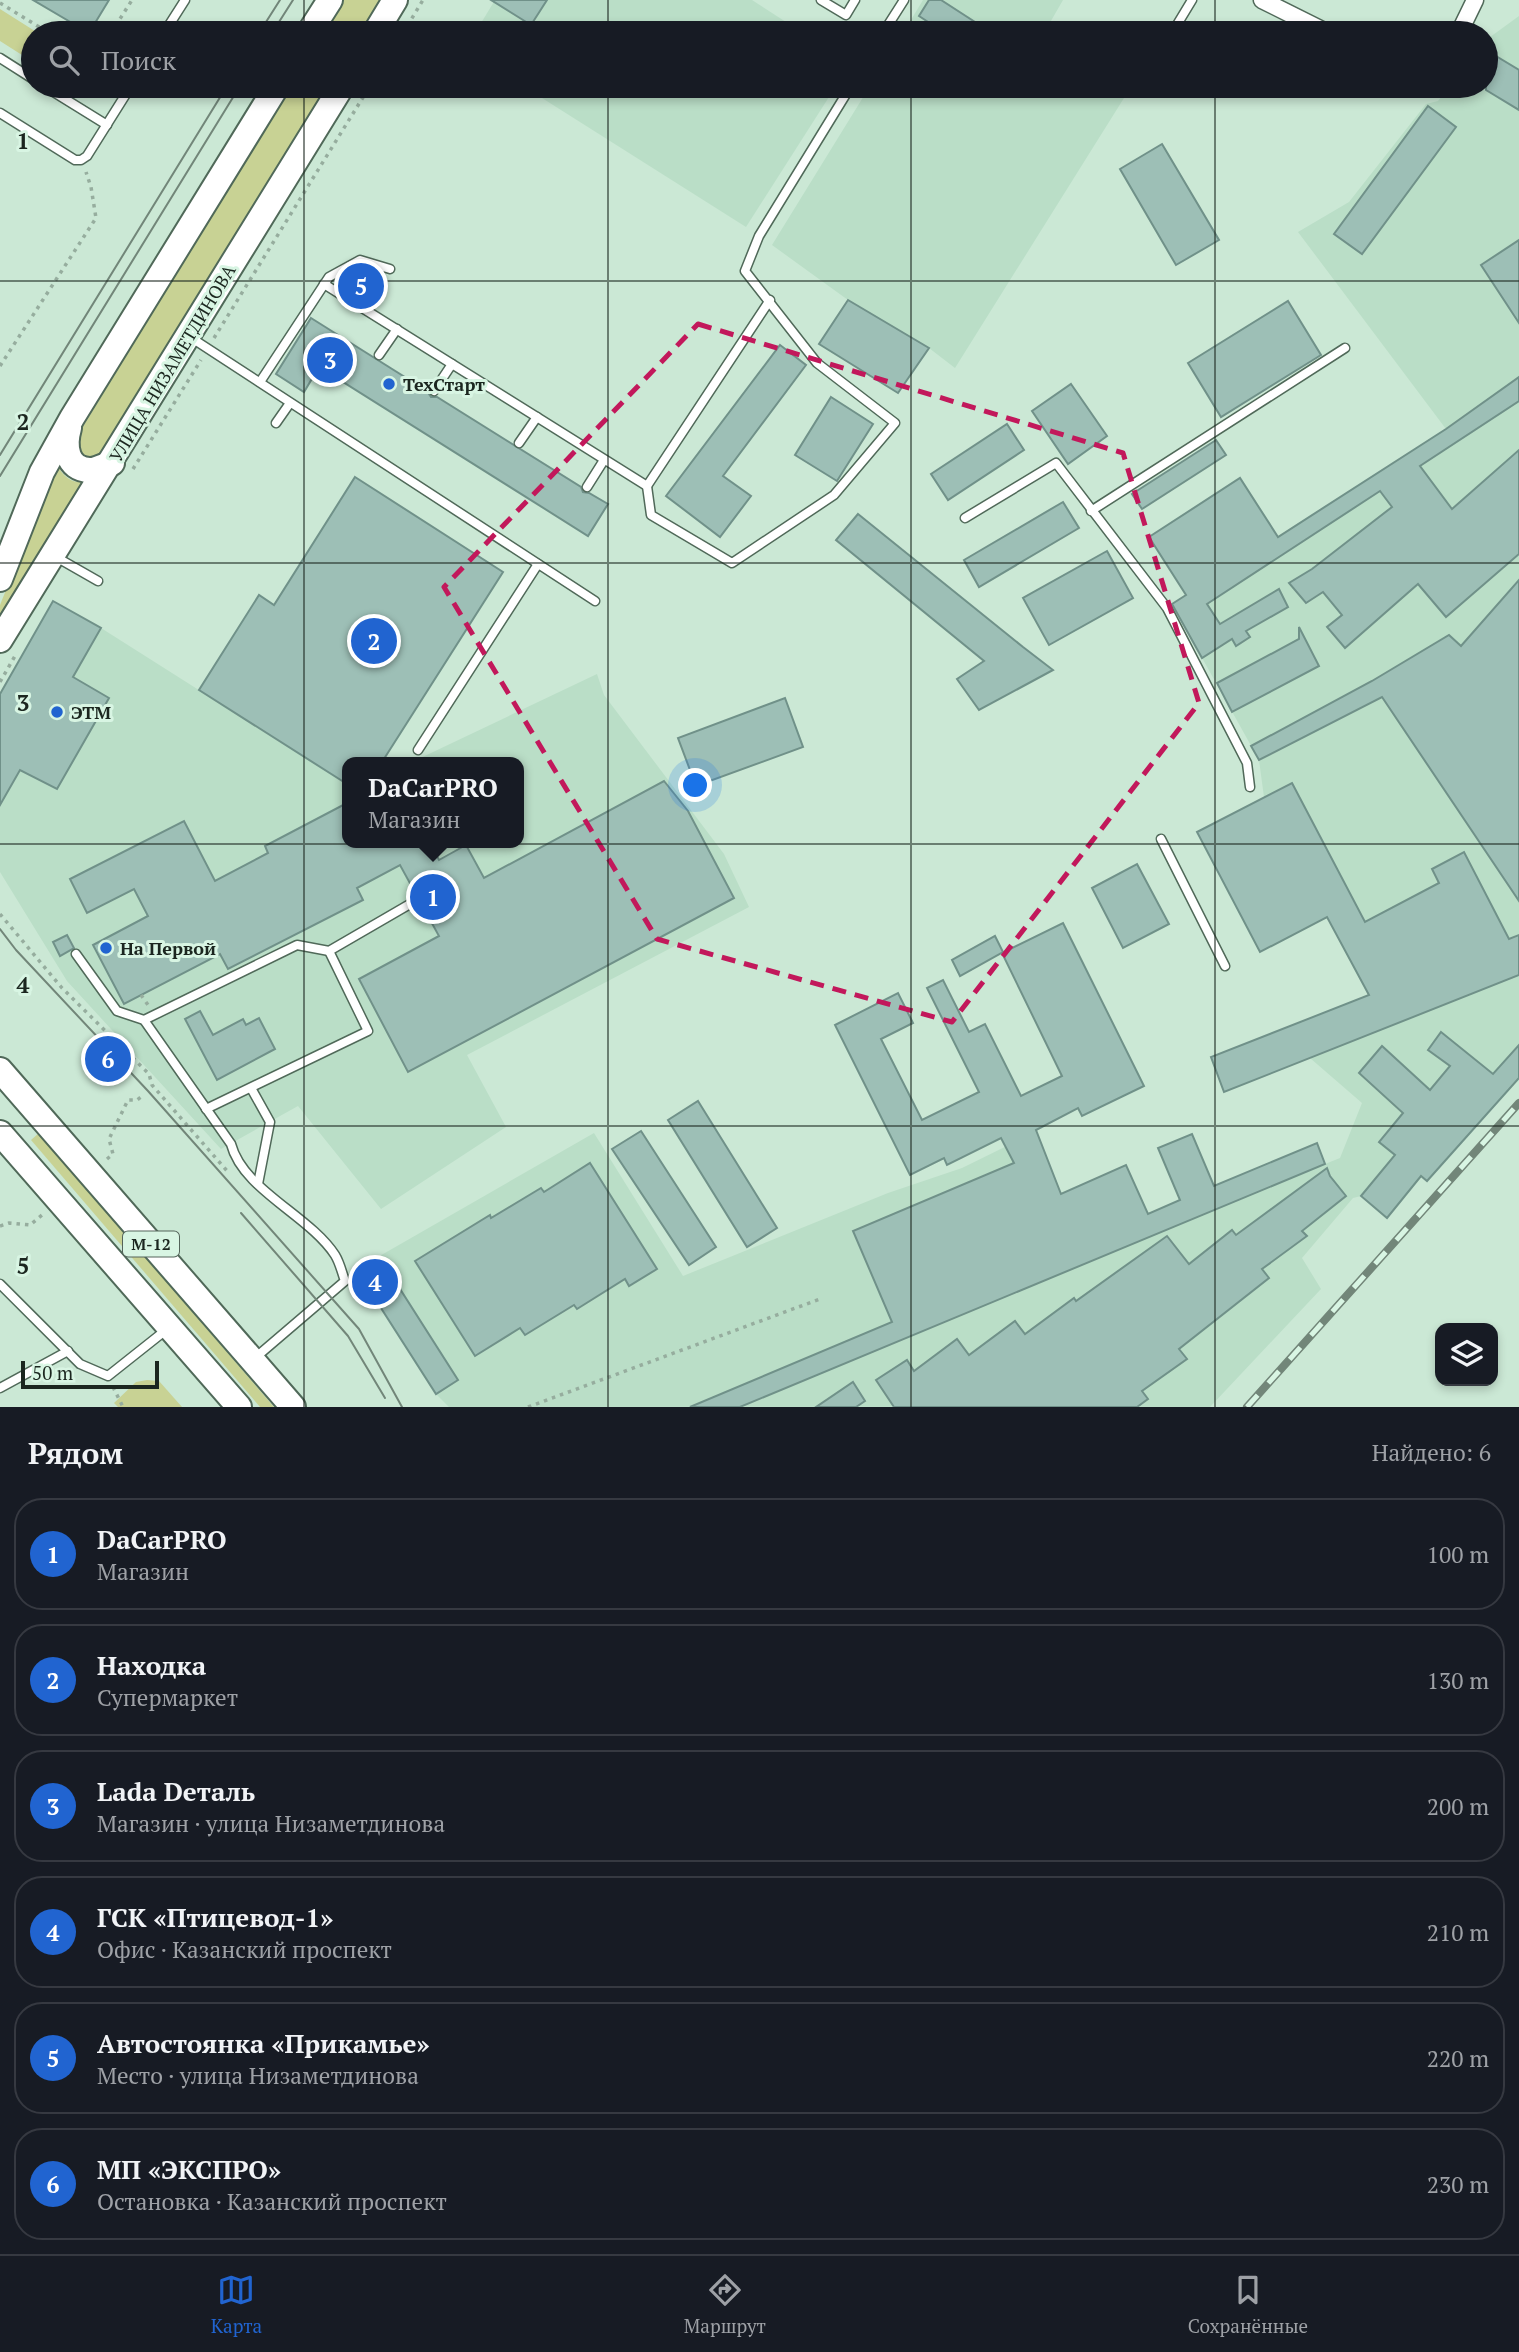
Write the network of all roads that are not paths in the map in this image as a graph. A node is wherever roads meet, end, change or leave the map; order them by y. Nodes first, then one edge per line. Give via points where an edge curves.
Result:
1 (330, 0) edge
2 (395, 0) edge
3 (821, 0) edge
4 (855, 0) edge
5 (904, 0) edge
6 (1192, 0) edge
7 (1262, 0) edge
8 (1475, 0) edge
9 (181, 1) edge
10 (170, 21) edge
11 (317, 21) edge
12 (382, 21) edge
13 (891, 21) edge
14 (1179, 21) edge
15 (1304, 21) edge
16 (1465, 21) edge
17 (0, 58) edge
18 (21, 71) edge
19 (63, 98) edge
20 (124, 98) edge
21 (270, 98) edge
22 (335, 98) edge
23 (844, 98) edge
24 (0, 113) edge
25 (107, 125) junction
26 (390, 270) dead end
27 (324, 284) junction
28 (769, 300) junction
29 (397, 329) junction
30 (188, 336) junction
31 (1345, 348) dead end
32 (379, 355) dead end
33 (452, 364) junction
34 (260, 382) junction
35 (434, 391) dead end
36 (290, 402) junction
37 (537, 417) junction
38 (72, 418) junction
39 (276, 423) dead end
40 (519, 443) dead end
41 (604, 460) junction
42 (112, 463) junction
43 (647, 486) junction
44 (587, 487) dead end
45 (1091, 511) junction
46 (965, 518) dead end
47 (54, 555) junction
48 (538, 564) junction
49 (0, 579) edge
50 (98, 581) dead end
51 (595, 601) dead end
52 (0, 640) edge
53 (418, 750) dead end
54 (1250, 787) dead end
55 (1161, 839) dead end
56 (410, 904) dead end
57 (329, 951) junction
58 (76, 954) dead end
59 (1225, 966) dead end
60 (144, 1020) junction
61 (1, 1072) edge
62 (251, 1088) junction
63 (0, 1102) edge
64 (206, 1110) junction
65 (0, 1133) edge
66 (258, 1184) junction
67 (0, 1284) edge
68 (170, 1327) junction
69 (68, 1351) junction
70 (252, 1360) junction
71 (0, 1388) edge
72 (239, 1407) edge
73 (293, 1407) edge

1 - 11 main road
2 - 12 main road
3 - 4 lane via 846,15
5 - 13 lane
6 - 14 lane
7 - 15 street
8 - 16 street
9 - 10 lane
17 - 18 lane
19 - 25 lane
20 - 25 lane
21 - 38 main road
22 - 30 main road, УЛИЦА НИЗАМЕТДИНОВА
23 - 28 lane via 759,236 745,271
24 - 25 lane via 75,160 87,156
26 - 27 lane via 360,260
27 - 29 lane
27 - 34 lane
28 - 43 lane
28 - 43 lane via 817,363 895,423 834,495 732,563 651,514
29 - 32 lane
29 - 33 lane
30 - 34 lane
30 - 42 main road, УЛИЦА НИЗАМЕТДИНОВА
31 - 45 lane
33 - 35 lane
33 - 37 lane
34 - 36 lane
36 - 39 lane
36 - 48 lane
37 - 40 lane
37 - 41 lane
38 - 42 main road via 65,441 68,457 76,466 91,470
38 - 49 main road via 42,471
41 - 43 lane
41 - 44 lane
42 - 47 main road, УЛИЦА НИЗАМЕТДИНОВА
45 - 46 lane via 1056,463
45 - 54 lane via 1167,608 1247,762
47 - 50 lane
47 - 52 main road, УЛИЦА НИЗАМЕТДИНОВА
48 - 51 lane
48 - 53 lane
55 - 59 lane
56 - 57 lane
57 - 60 lane via 297,945
57 - 62 lane via 368,1031
58 - 60 lane via 117,1011
60 - 64 lane
61 - 63 main road via 6,1092
61 - 70 main road, М-12
62 - 64 lane
62 - 66 lane via 270,1122
64 - 66 lane
65 - 68 main road, М-12
66 - 70 lane via 336,1256 345,1281
67 - 69 lane
68 - 69 lane via 108,1376 80,1364
68 - 72 main road, М-12
69 - 71 lane
70 - 73 main road, М-12

